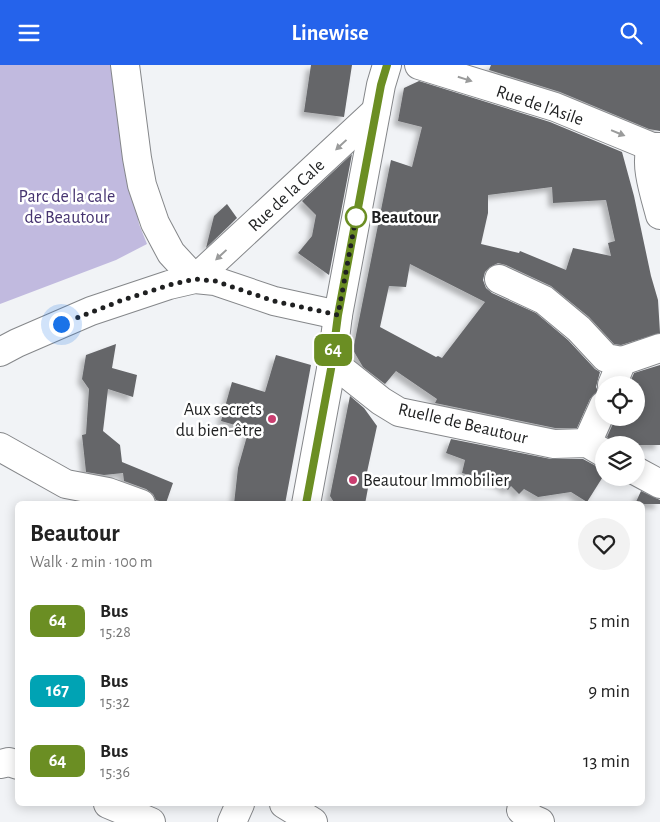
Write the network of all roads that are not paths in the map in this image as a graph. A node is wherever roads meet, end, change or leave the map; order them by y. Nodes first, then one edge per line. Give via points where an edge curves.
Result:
1 (125, 65) edge
2 (387, 65) edge
3 (418, 65) edge
4 (376, 111) junction
5 (655, 158) edge
6 (660, 215) edge
7 (195, 279) junction
8 (499, 279) dead end
9 (338, 315) junction
10 (660, 347) edge
11 (0, 352) edge
12 (331, 369) junction
13 (617, 373) edge
14 (0, 447) edge
15 (595, 448) edge
16 (645, 476) edge
17 (660, 484) edge
18 (133, 501) edge
19 (307, 501) edge
20 (15, 764) edge
21 (0, 765) edge
22 (113, 806) edge
23 (239, 806) edge
24 (287, 806) edge
25 (151, 822) edge
26 (232, 822) edge
27 (314, 822) edge

1 - 7 street via 142,185 155,223 171,253
2 - 4 street
3 -> 5 street, Rue de l'Asile via 555,107
4 -> 7 street, Rue de la Cale
4 - 9 street
5 - 6 street
7 - 9 street, Rue de la Cale via 215,281 274,301
7 - 11 street, Rue de la Cale via 91,311
8 - 13 street via 544,300 580,329
9 - 12 street
10 - 13 street
12 - 15 street, Ruelle de Beautour via 342,370 399,412 554,444
12 - 19 street
14 - 18 street via 66,484 108,492
16 - 17 street
20 - 21 street
22 - 25 street
23 - 26 street
24 - 27 street

